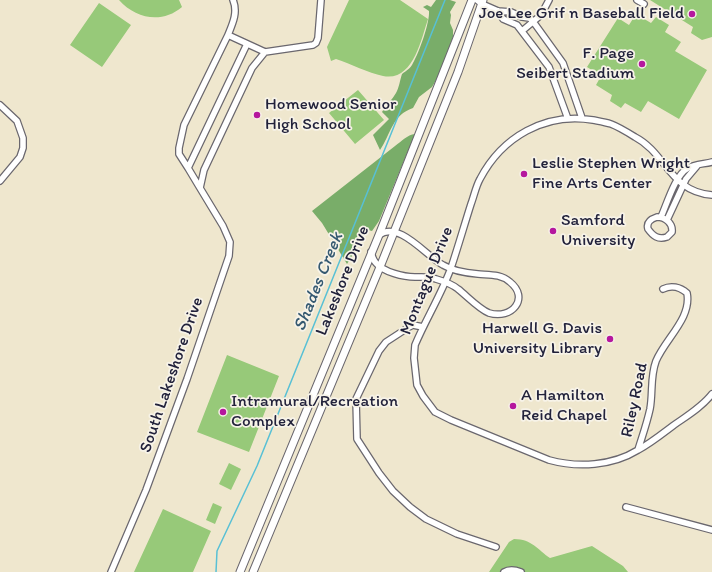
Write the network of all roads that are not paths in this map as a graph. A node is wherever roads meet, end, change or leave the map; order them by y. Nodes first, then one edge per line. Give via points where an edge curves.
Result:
1 (233, 0) edge
2 (322, 0) edge
3 (472, 0) edge
4 (549, 0) edge
5 (637, 0) edge
6 (481, 1) edge
7 (644, 4) dead end
8 (498, 11) junction
9 (522, 17) junction
10 (533, 22) junction
11 (517, 25) junction
12 (522, 31) junction
13 (228, 34) junction
14 (247, 44) junction
15 (265, 52) junction
16 (0, 105) edge
17 (582, 118) junction
18 (568, 119) junction
19 (712, 162) edge
20 (697, 166) junction
21 (188, 168) junction
22 (677, 180) junction
23 (0, 181) edge
24 (683, 184) junction
25 (200, 188) junction
26 (712, 195) edge
27 (661, 217) junction
28 (667, 220) junction
29 (394, 232) junction
30 (379, 235) junction
31 (371, 252) junction
32 (380, 267) junction
33 (450, 269) junction
34 (445, 282) junction
35 (663, 289) dead end
36 (423, 327) junction
37 (712, 394) edge
38 (638, 451) junction
39 (626, 507) dead end
40 (712, 530) edge
41 (496, 547) dead end
42 (111, 572) edge
43 (240, 572) edge
44 (254, 572) edge
45 (504, 572) edge
46 (521, 572) edge

1 - 13 street, South Lakeshore Drive via 236,12
2 - 15 street via 316,43
3 - 30 main road, Lakeshore Drive
4 - 10 street via 544,11
5 - 7 street
6 - 8 street
6 - 29 main road, Lakeshore Drive via 458,72
8 - 9 street via 511,12
8 - 11 street via 502,18
9 - 10 street
9 - 11 street
10 - 12 street
10 - 17 street via 563,63
11 - 12 street
12 - 18 street via 550,69
13 - 14 street
13 - 21 street, South Lakeshore Drive via 184,125 178,148
14 - 15 street
14 - 21 street
15 - 25 street via 252,68 204,170
16 - 23 street via 17,121 23,138 23,148 20,157
17 - 18 street, Montague Drive
17 - 22 street, Montague Drive via 610,123 640,140 652,150
18 - 33 street, Montague Drive via 535,126 503,146 490,162 479,180
19 - 20 street
20 - 22 street via 686,169
20 - 24 street
21 - 25 street, South Lakeshore Drive
22 - 24 street, Montague Drive
22 - 27 street
24 - 26 street, Montague Drive via 690,190
24 - 28 street
25 - 42 street, South Lakeshore Drive via 223,226 231,248 146,490
27 - 28 street
27 - 28 street via 653,218 648,224 649,231 656,237 665,238 671,233 672,226
29 - 30 street via 383,232
29 - 32 main road, Lakeshore Drive
29 - 33 street via 415,242 435,260
30 - 31 main road, Lakeshore Drive
31 - 32 street
31 - 43 main road, Lakeshore Drive
32 - 34 street via 398,275 426,276
32 - 44 main road, Lakeshore Drive
33 - 34 street, Montague Drive
33 - 34 street via 506,279 517,290 516,306 505,314 488,312 457,287
34 - 36 street, Montague Drive
35 - 38 street, Riley Road via 682,288 687,292 688,299 684,315 654,367 650,409
36 - 38 street, Montague Drive via 415,345 417,385 435,412 563,464 598,464
36 - 41 street via 411,325 386,342 379,351 356,399 357,439 393,491 410,507 457,534
37 - 38 street, Montague Drive via 695,410
39 - 40 street
45 - 46 street

